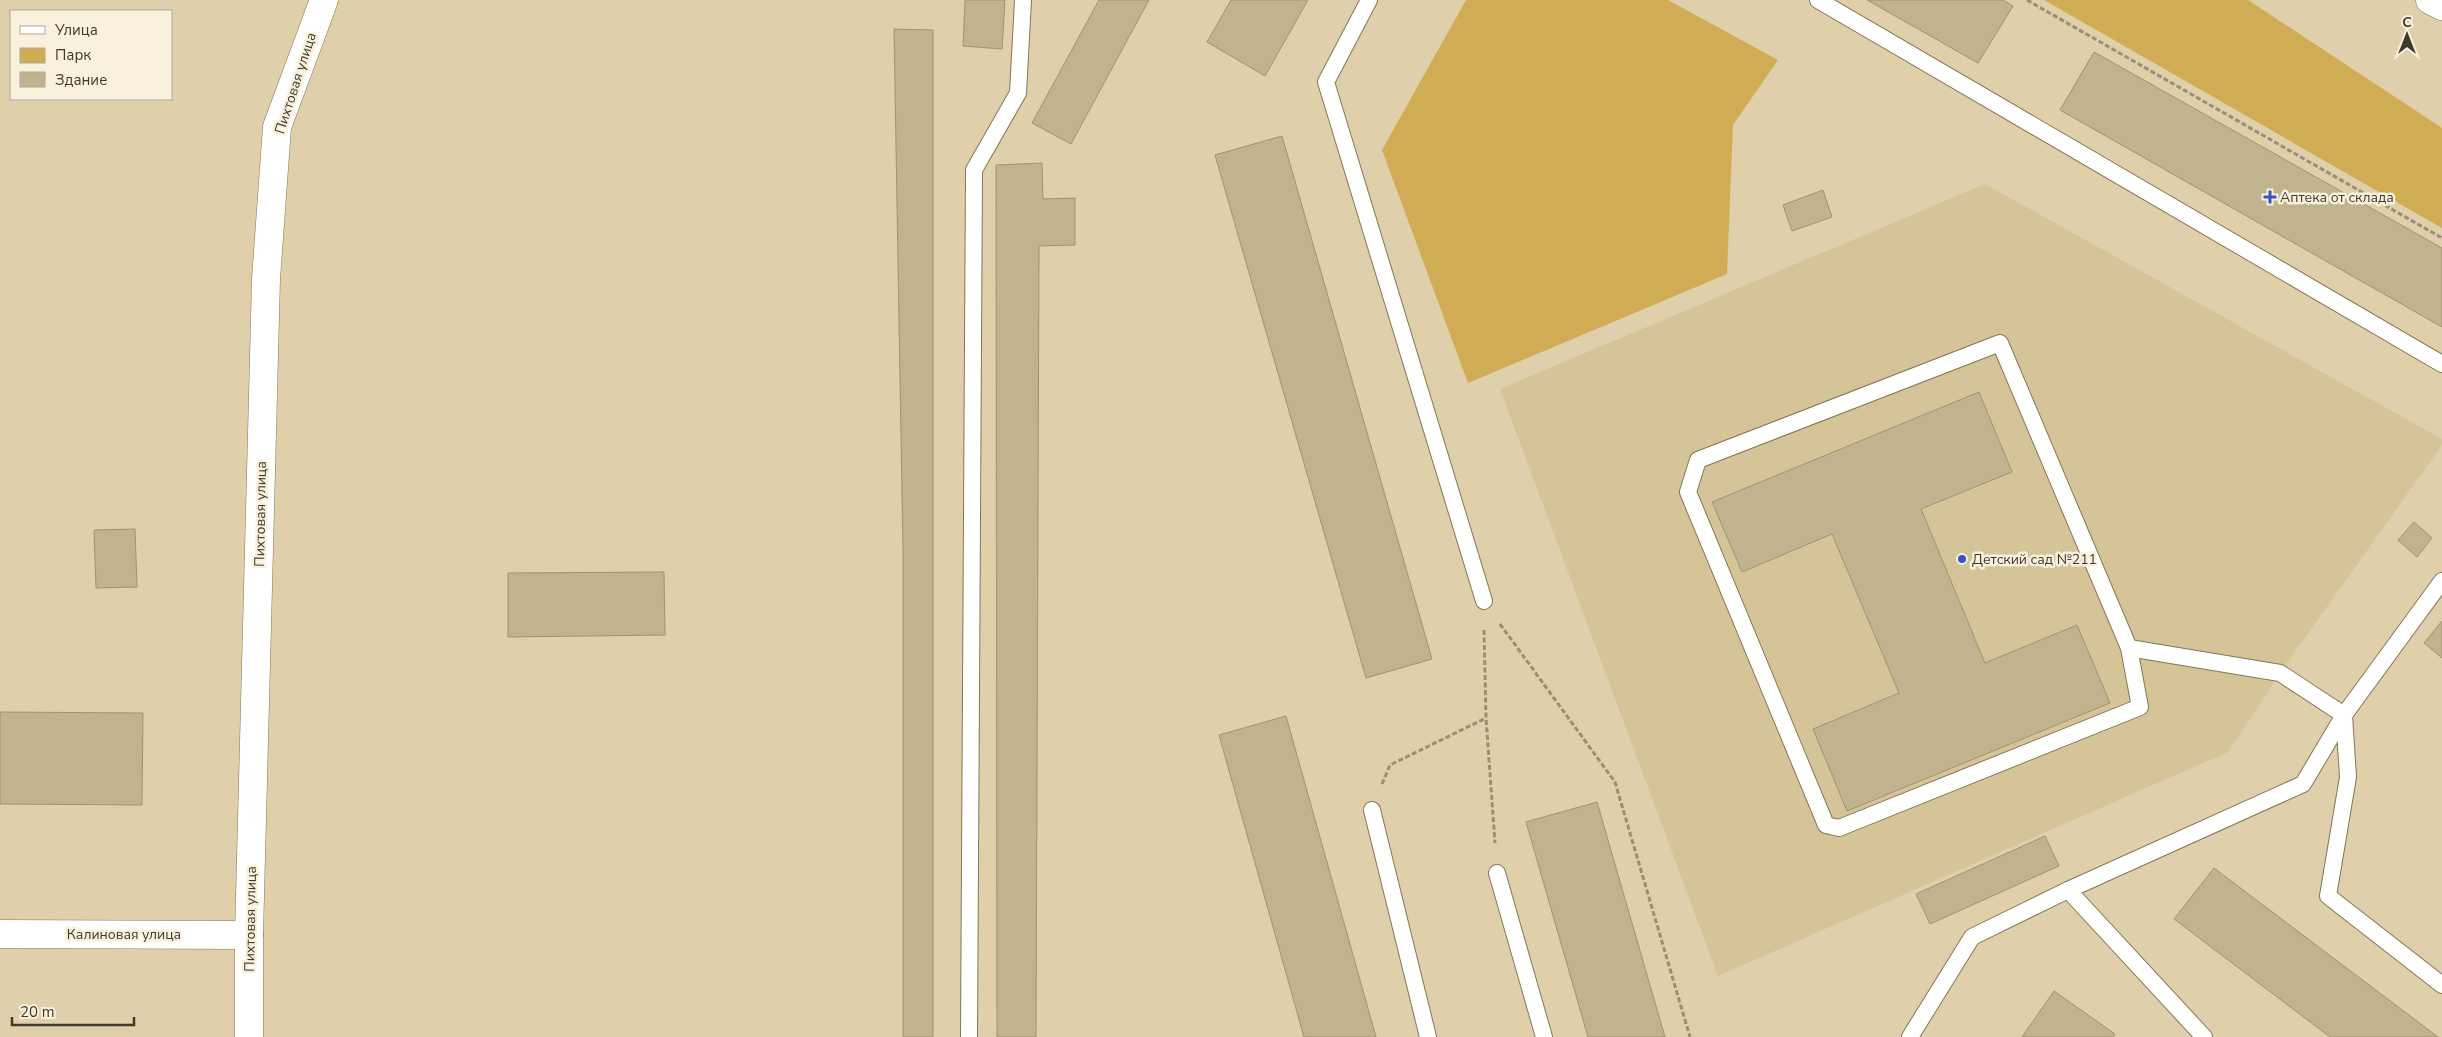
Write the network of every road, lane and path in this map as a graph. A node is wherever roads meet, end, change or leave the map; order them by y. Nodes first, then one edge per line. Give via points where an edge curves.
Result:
1 (324, 0) edge
2 (1023, 0) edge
3 (1369, 0) edge
4 (1818, 0) edge
5 (2027, 0) edge
6 (2430, 0) edge
7 (2442, 6) edge
8 (2442, 238) edge
9 (2442, 364) edge
10 (2442, 581) edge
11 (1484, 602) junction
12 (2130, 648) junction
13 (2344, 715) junction
14 (1486, 718) junction
15 (1372, 810) joint
16 (1497, 873) joint
17 (2068, 890) junction
18 (0, 934) edge
19 (249, 935) junction
20 (2442, 985) edge
21 (249, 1037) edge
22 (969, 1037) edge
23 (1428, 1037) edge
24 (1544, 1037) edge
25 (1690, 1037) edge
26 (1910, 1037) edge
27 (2204, 1037) edge

1 - 19 street, Пихтовая улица via 278,127 265,289
2 - 22 lane via 1018,93 974,170
3 - 11 lane via 1326,82
4 - 9 lane
5 - 8 path
6 - 7 street
10 - 13 lane
11 - 14 path
11 - 25 path via 1615,782
12 - 12 lane via 2000,343 1698,460 1688,492 1826,825 1838,828 2140,707
12 - 13 lane via 2280,673
13 - 17 lane via 2303,784
13 - 20 lane via 2348,777 2328,896
14 - 15 path via 1390,764
14 - 16 path
15 - 23 lane
16 - 24 lane
17 - 26 lane via 1972,937
17 - 27 lane
18 - 19 street, Калиновая улица
19 - 21 street, Пихтовая улица

